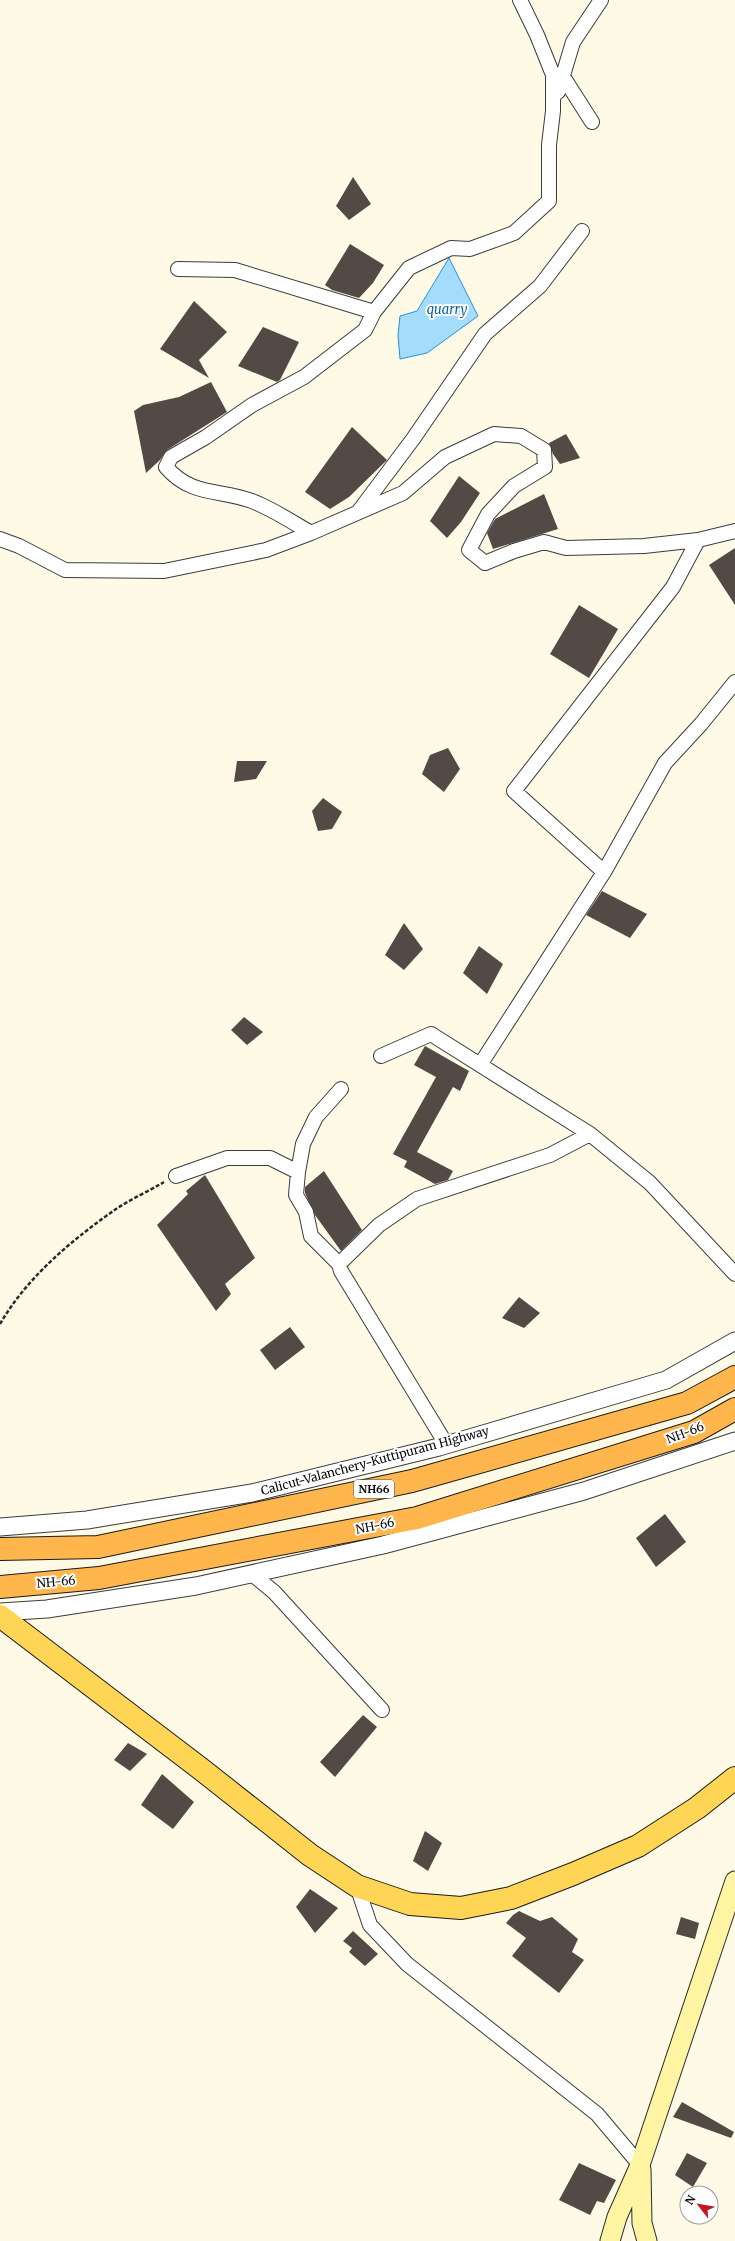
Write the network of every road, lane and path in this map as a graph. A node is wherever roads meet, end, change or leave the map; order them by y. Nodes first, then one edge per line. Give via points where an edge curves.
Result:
1 (520, 0) edge
2 (601, 0) edge
3 (562, 75) junction
4 (553, 111) junction
5 (592, 122) dead end
6 (582, 231) dead end
7 (178, 269) dead end
8 (374, 312) junction
9 (358, 513) junction
10 (735, 531) edge
11 (310, 533) junction
12 (0, 539) edge
13 (698, 540) junction
14 (735, 682) edge
15 (604, 872) junction
16 (381, 1056) dead end
17 (480, 1065) junction
18 (341, 1089) dead end
19 (590, 1134) junction
20 (298, 1172) junction
21 (176, 1176) joint
22 (339, 1264) junction
23 (735, 1274) edge
24 (0, 1324) edge
25 (735, 1341) edge
26 (735, 1377) edge
27 (735, 1409) edge
28 (735, 1441) edge
29 (446, 1444) junction
30 (0, 1527) edge
31 (0, 1550) edge
32 (252, 1574) junction
33 (0, 1587) edge
34 (0, 1612) edge
35 (0, 1616) edge
36 (382, 1710) dead end
37 (735, 1778) edge
38 (735, 1881) edge
39 (357, 1886) junction
40 (640, 2166) junction
41 (610, 2241) edge
42 (647, 2241) edge

1 - 4 street via 552,75
2 - 3 street via 573,42
3 - 4 street
3 - 5 street
4 - 8 street via 549,145 549,202 514,233 470,249 451,248 409,268
6 - 9 street via 540,286 485,334 413,439
7 - 8 street via 235,270
8 - 11 street via 365,330 304,378 252,405 171,458 166,467 176,479 196,489 219,492 258,503
9 - 11 street
9 - 13 street via 403,492 445,457 494,434 521,436 544,450 545,467 514,486 488,514 469,550 485,563 544,542 566,548 644,546
10 - 13 street
11 - 12 street via 266,550 164,571 65,570
13 - 15 street via 673,587 514,791
14 - 15 street via 665,764
15 - 17 street
16 - 17 street via 431,1034
17 - 19 street
18 - 20 street via 316,1117 303,1144
19 - 22 street via 550,1155 417,1199 379,1225
19 - 23 street via 650,1183
20 - 21 street via 270,1158 227,1158
20 - 22 street via 296,1195 306,1212 311,1236
21 - 24 path via 117,1209 59,1254 23,1292
22 - 29 street
25 - 29 street, Calicut-Valanchery-Kuttipuram Highway / NH66 via 666,1380
26 - 31 highway, Calicut-Valanchery-Kuttipuram Highway / NH66 via 687,1403 412,1481 98,1547
27 - 33 highway, NH-66 via 694,1432 417,1518 99,1578
28 - 32 street via 584,1491 384,1545
29 - 30 street, Calicut-Valanchery-Kuttipuram Highway / NH66 via 252,1493 87,1520
32 - 34 street via 196,1586 47,1609
32 - 36 street via 274,1592
35 - 39 main road via 201,1768 310,1855
37 - 39 main road via 697,1808 638,1846 511,1898 461,1908 410,1904
38 - 40 main road
39 - 40 street via 370,1924 407,1964 598,2114
40 - 41 main road via 617,2217
40 - 42 main road via 642,2223

